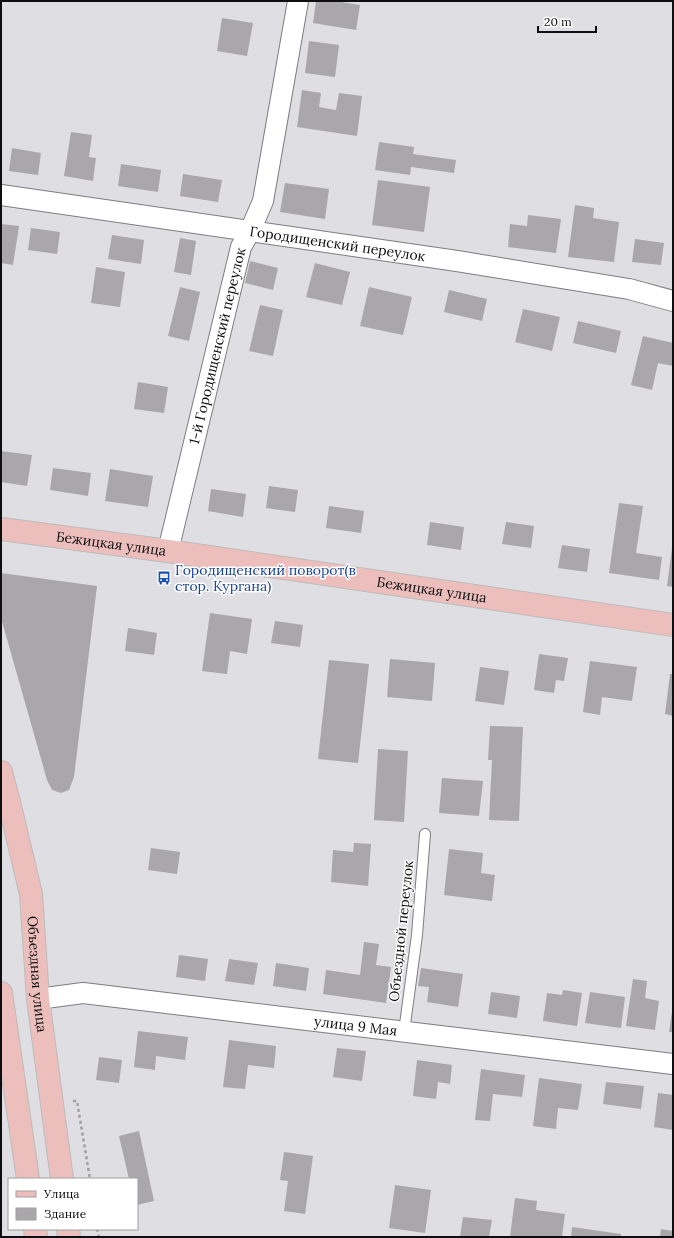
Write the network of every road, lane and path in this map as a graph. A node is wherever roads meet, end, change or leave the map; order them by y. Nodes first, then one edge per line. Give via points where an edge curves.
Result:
1 (298, 1) edge
2 (1, 194) edge
3 (250, 231) junction
4 (673, 301) edge
5 (1, 529) edge
6 (168, 551) junction
7 (673, 625) edge
8 (1, 772) edge
9 (425, 834) dead end
10 (1, 993) edge
11 (38, 999) junction
12 (404, 1032) junction
13 (6, 1059) edge
14 (673, 1064) edge
15 (28, 1178) edge
16 (62, 1178) edge

1 - 3 street, 1-й Городищенский переулок via 263,201
2 - 3 street, Городищенский переулок
3 - 4 street, Городищенский переулок via 613,286
3 - 6 street, 1-й Городищенский переулок via 241,247 237,262
5 - 6 main road, Бежицкая улица
6 - 7 main road, Бежицкая улица
8 - 11 main road, Объездная улица via 30,894
9 - 12 lane, Объездной переулок via 417,935
10 - 13 main road
11 - 12 street, улица 9 Мая via 83,994
11 - 16 main road, Объездная улица
12 - 14 street, улица 9 Мая
13 - 15 main road

